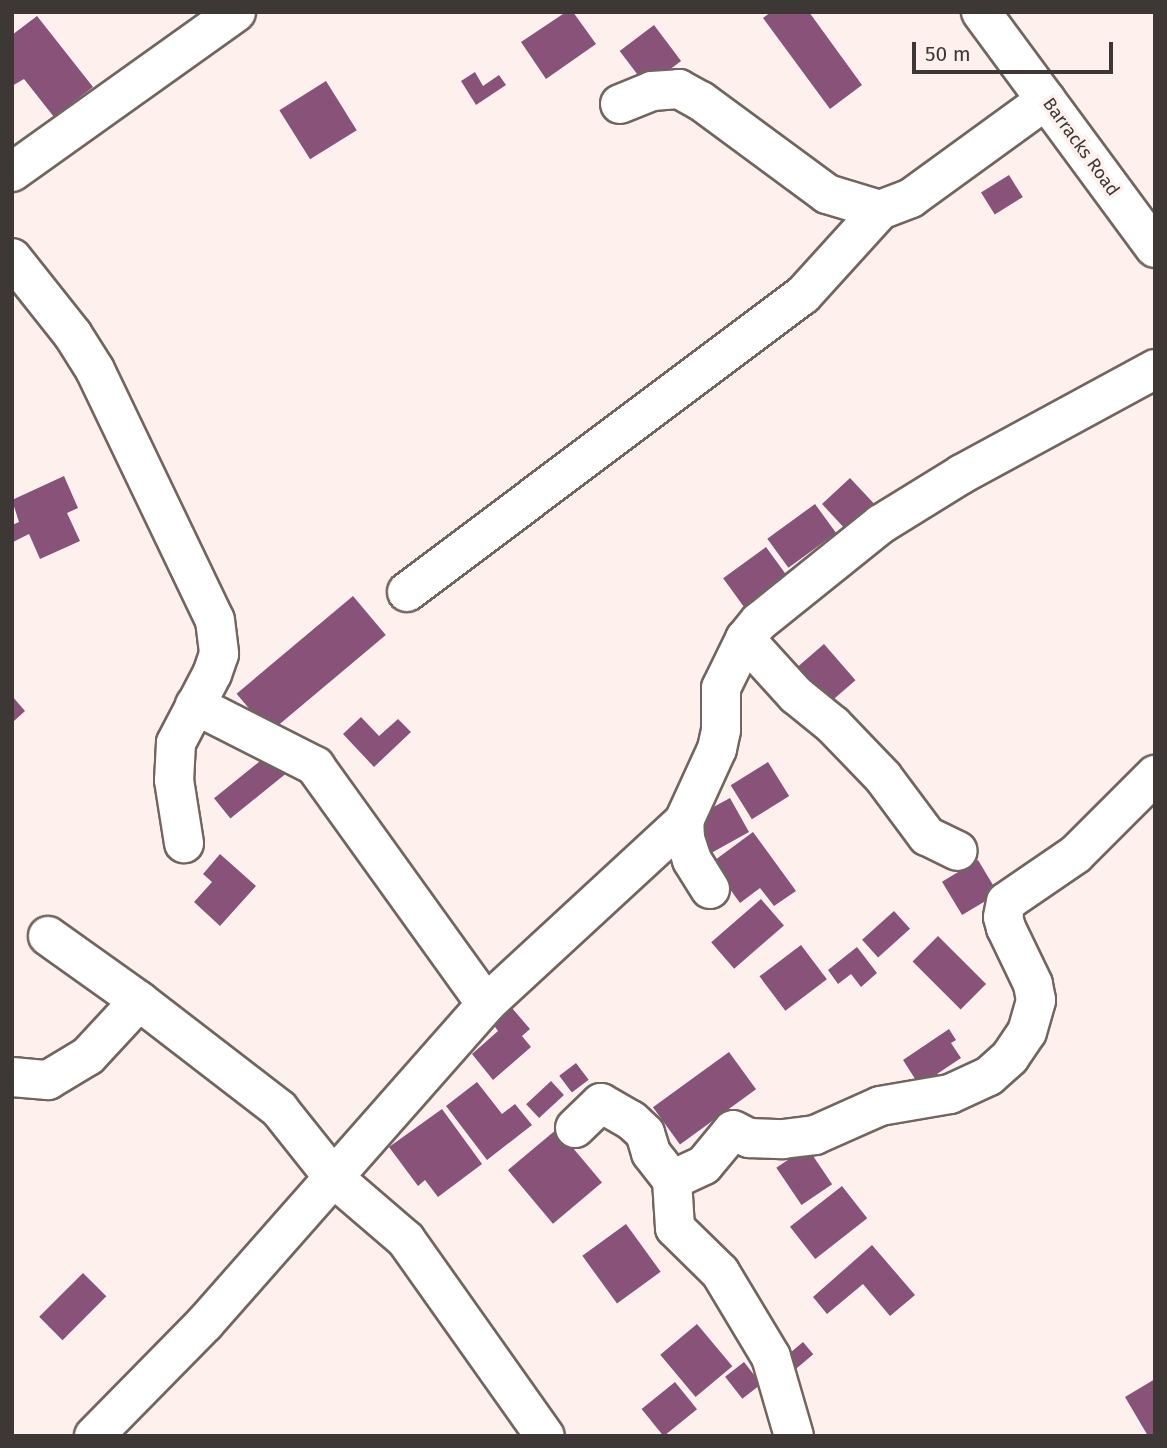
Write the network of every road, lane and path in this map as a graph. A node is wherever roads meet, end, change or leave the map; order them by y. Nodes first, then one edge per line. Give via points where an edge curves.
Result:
1 (236, 12) edge
2 (981, 12) edge
3 (1046, 100) junction
4 (620, 104) dead end
5 (12, 172) edge
6 (880, 210) junction
7 (1155, 248) edge
8 (12, 258) edge
9 (1155, 369) edge
10 (407, 592) dead end
11 (745, 639) junction
12 (195, 705) junction
13 (1155, 775) edge
14 (684, 821) junction
15 (184, 844) dead end
16 (958, 851) dead end
17 (710, 889) dead end
18 (48, 936) dead end
19 (139, 1001) junction
20 (486, 1004) junction
21 (12, 1077) edge
22 (575, 1128) dead end
23 (334, 1178) junction
24 (672, 1180) junction
25 (94, 1436) edge
26 (545, 1436) edge
27 (794, 1436) edge

1 - 5 street
2 - 3 street, Barracks Road
3 - 6 street via 911,198
3 - 7 street, Barracks Road
4 - 6 street via 652,91 679,89 827,194
6 - 10 street via 803,295
8 - 12 street via 73,335 94,370 215,620 219,654
9 - 11 street via 962,474 881,524 759,622
11 - 14 street via 721,688 717,749
11 - 16 street via 796,695 833,725 883,777 927,836
12 - 15 street via 176,743 174,760
12 - 20 street via 315,766
13 - 24 street via 1076,854 1006,902 1003,917 1033,984 1034,1014 1010,1057 989,1076 950,1094 880,1106 815,1135 749,1138 733,1130 704,1164
14 - 17 street via 692,860
14 - 20 street
18 - 19 street
19 - 21 street via 88,1056 48,1080
19 - 23 street via 279,1109
20 - 23 street
22 - 24 street via 601,1103 645,1133 651,1153
23 - 25 street via 205,1323
23 - 26 street via 406,1240
24 - 27 street via 675,1228 720,1272 771,1357

